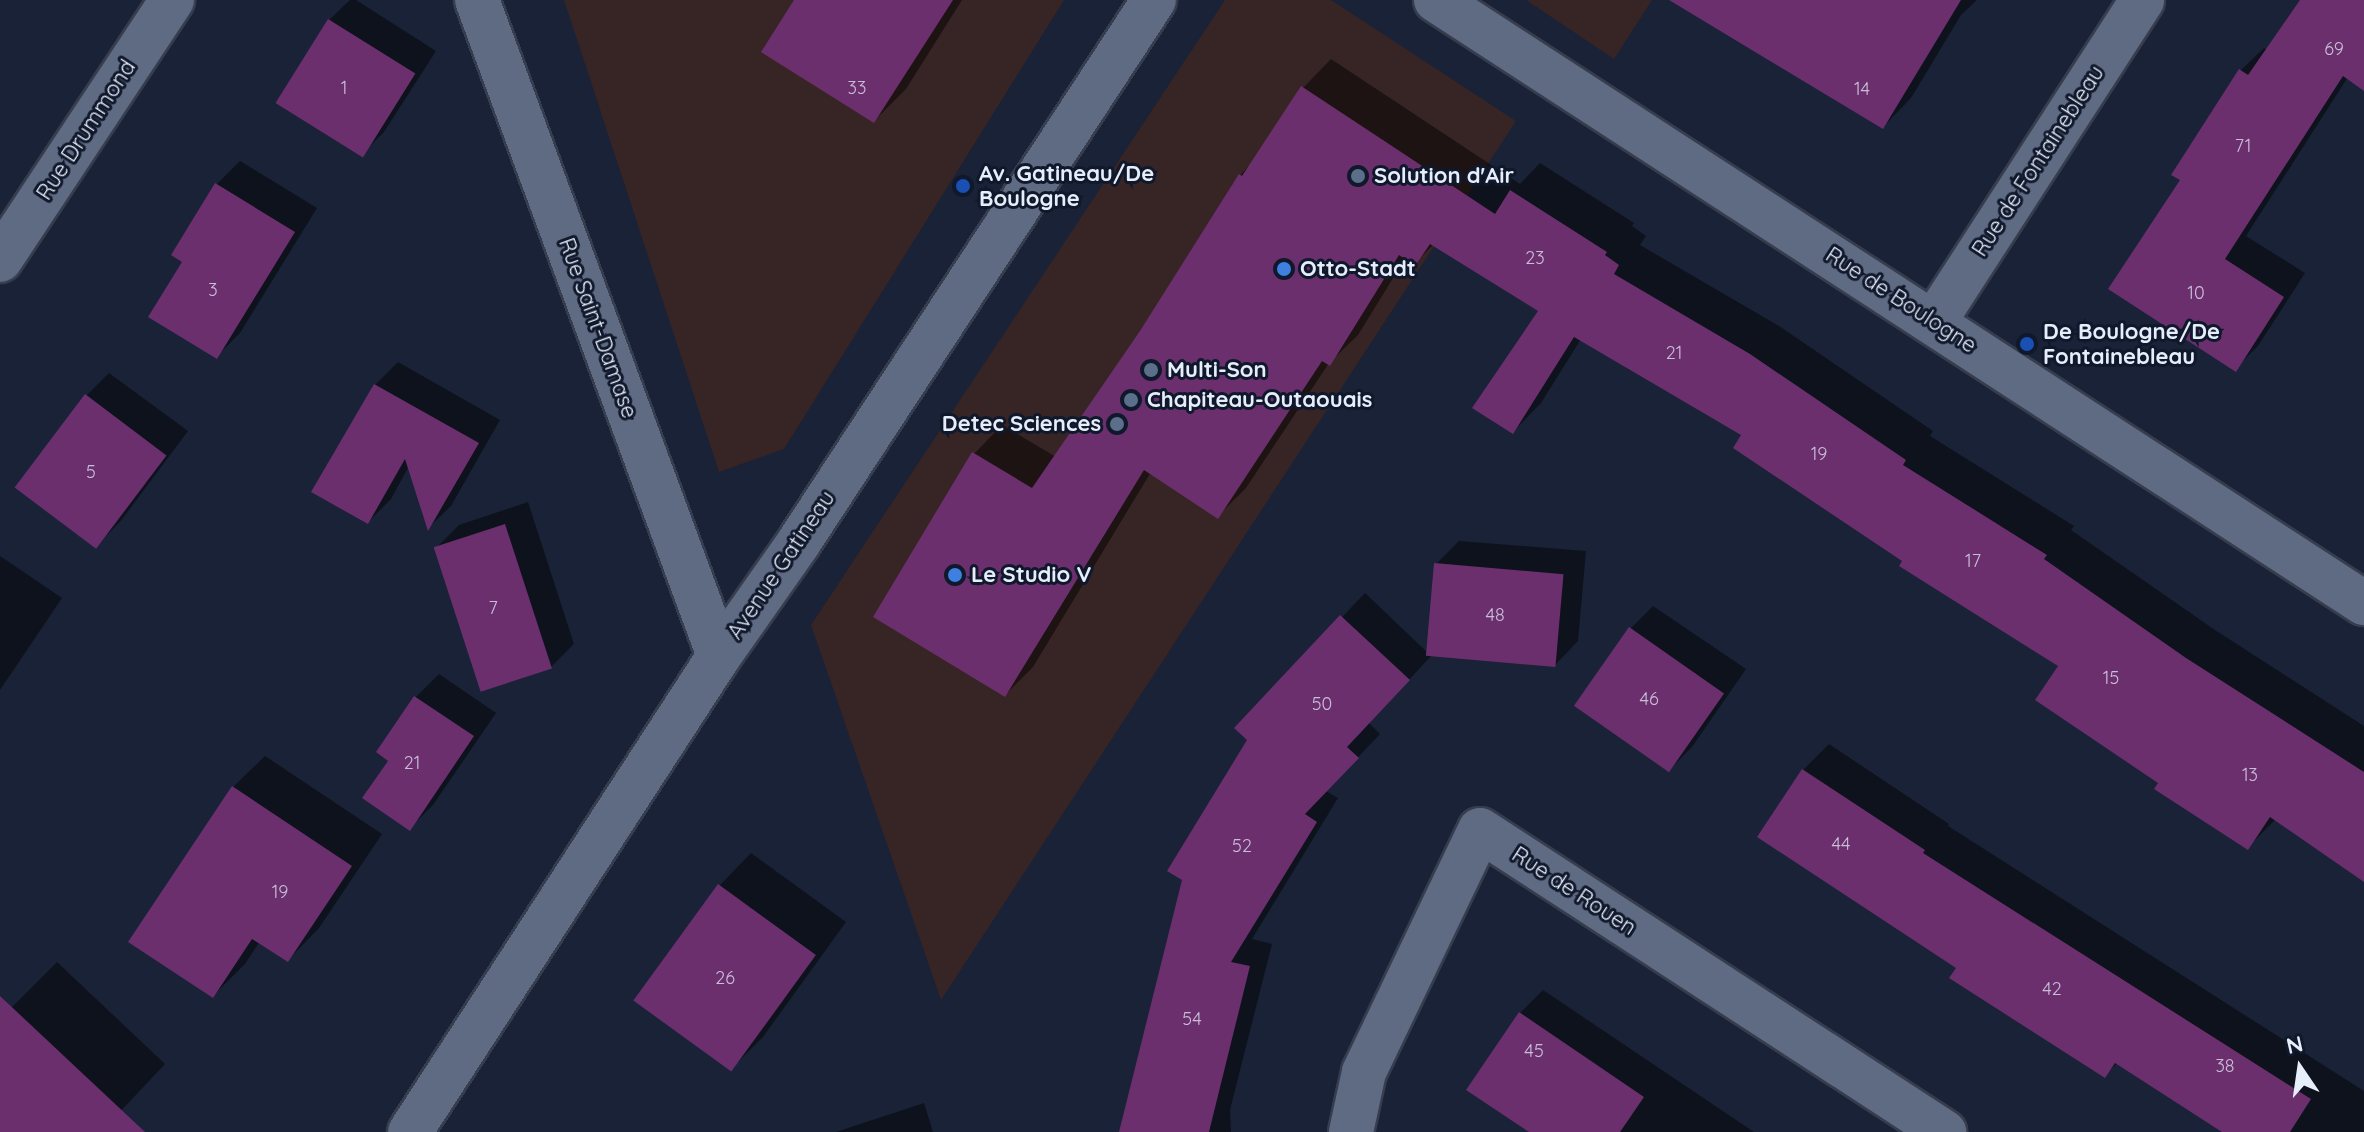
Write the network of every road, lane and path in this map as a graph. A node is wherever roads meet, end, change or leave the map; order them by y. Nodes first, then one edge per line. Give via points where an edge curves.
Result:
1 (172, 0) edge
2 (477, 0) edge
3 (1154, 0) edge
4 (1436, 0) edge
5 (2142, 0) edge
6 (0, 260) edge
7 (1934, 322) junction
8 (2364, 603) edge
9 (719, 656) junction
10 (410, 1132) edge
11 (1351, 1132) edge
12 (1944, 1132) edge

1 - 6 street, Rue Drummond
2 - 9 street, Rue Saint-Damase
3 - 9 street, Avenue Gatineau
4 - 7 street, Rue de Boulogne
5 - 7 street, Rue de Fontainebleau
7 - 8 street, Rue de Boulogne
9 - 10 street, Avenue Gatineau
11 - 12 street, Rue de Rouen via 1364,1072 1480,830

